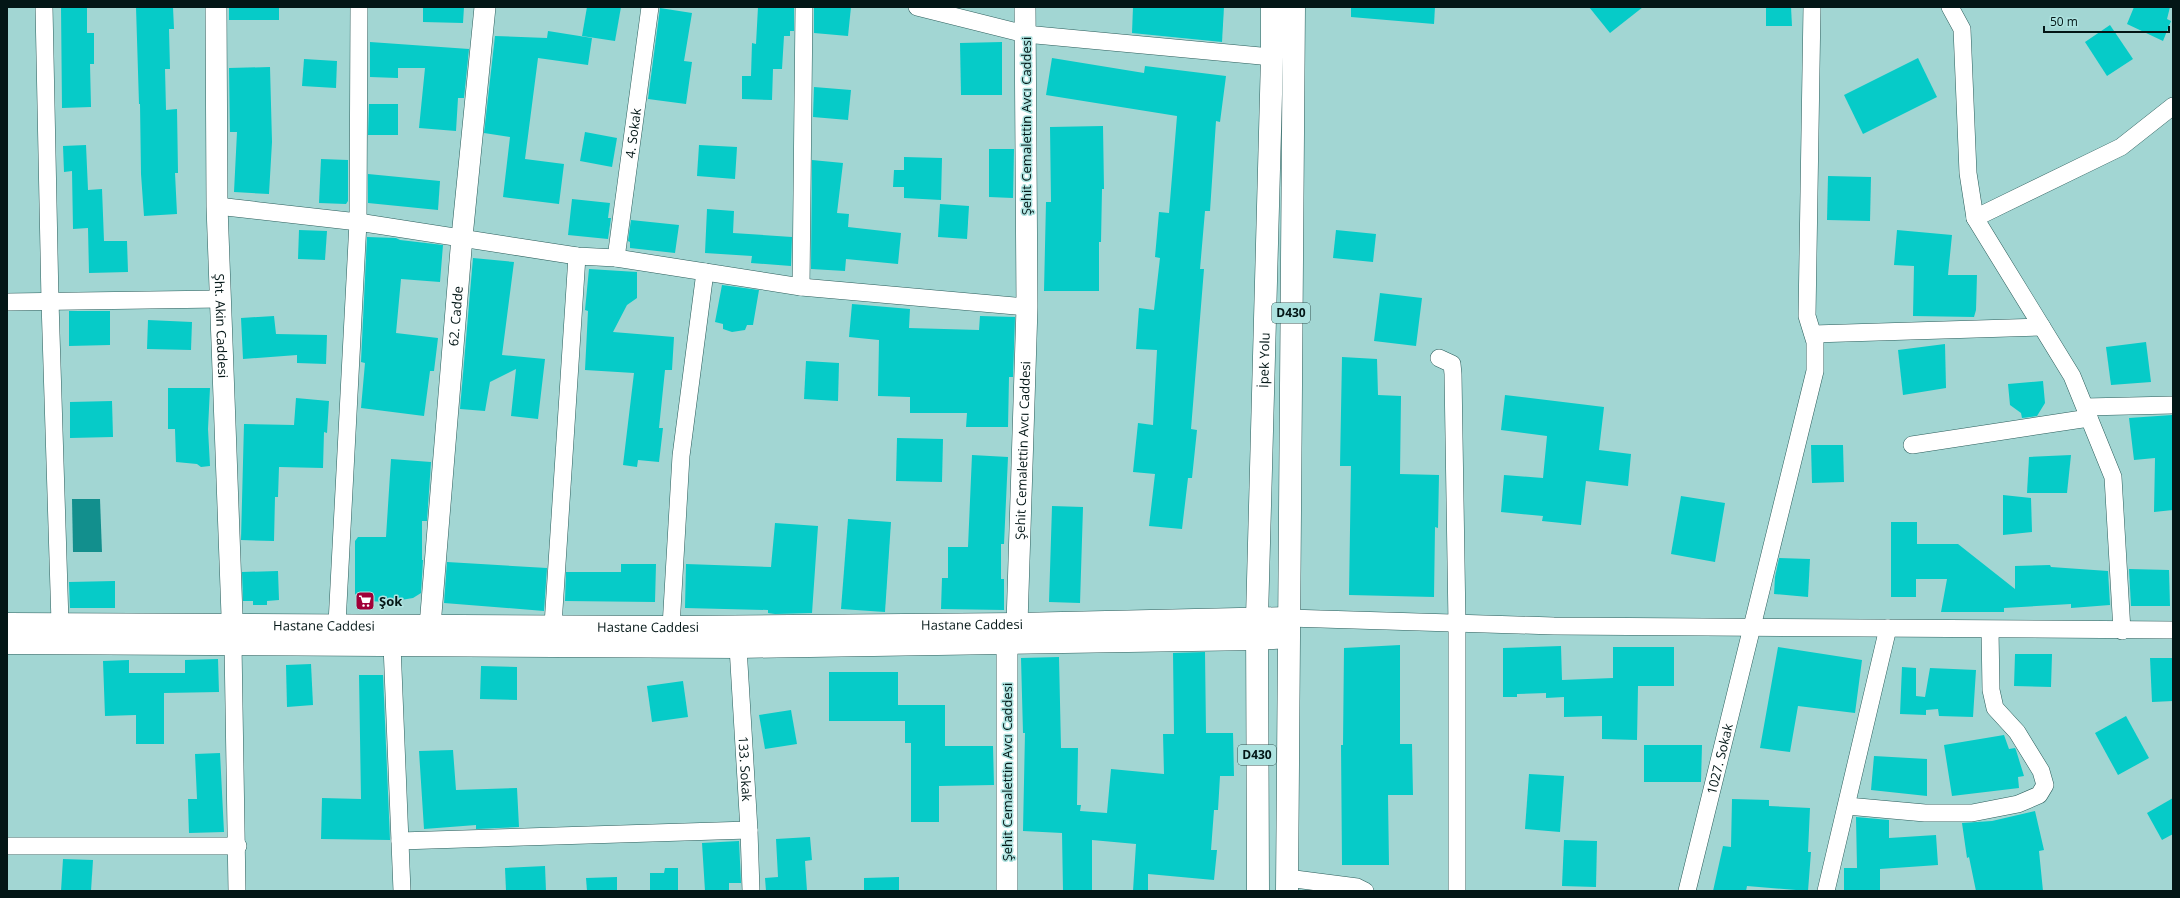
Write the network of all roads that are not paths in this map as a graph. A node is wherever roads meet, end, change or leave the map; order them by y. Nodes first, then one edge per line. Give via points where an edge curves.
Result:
1 (44, 7) edge
2 (216, 7) edge
3 (359, 7) edge
4 (485, 7) edge
5 (650, 7) edge
6 (804, 7) edge
7 (917, 7) edge
8 (1024, 7) edge
9 (1272, 7) edge
10 (1294, 7) edge
11 (1812, 7) edge
12 (1950, 7) edge
13 (1025, 34) junction
14 (1272, 57) junction
15 (2173, 106) edge
16 (217, 206) junction
17 (1975, 218) junction
18 (358, 222) junction
19 (462, 238) junction
20 (577, 256) junction
21 (616, 258) junction
22 (705, 272) junction
23 (801, 287) junction
24 (221, 299) junction
25 (50, 301) junction
26 (7, 302) edge
27 (1027, 307) junction
28 (2042, 327) junction
29 (1813, 334) junction
30 (1438, 358) dead end
31 (2173, 405) edge
32 (2087, 413) junction
33 (1912, 445) dead end
34 (1257, 618) junction
35 (60, 623) junction
36 (7, 624) edge
37 (337, 624) junction
38 (1017, 624) junction
39 (1456, 624) junction
40 (553, 625) junction
41 (430, 626) junction
42 (671, 627) junction
43 (1288, 628) junction
44 (1752, 628) junction
45 (1888, 628) junction
46 (1990, 630) junction
47 (2173, 630) edge
48 (2122, 631) junction
49 (233, 635) junction
50 (1257, 640) junction
51 (7, 644) edge
52 (1007, 644) junction
53 (392, 645) junction
54 (738, 647) junction
55 (1847, 806) junction
56 (749, 830) junction
57 (400, 841) junction
58 (7, 846) edge
59 (238, 846) junction
60 (1286, 884) edge
61 (238, 891) edge
62 (402, 891) edge
63 (751, 891) edge
64 (1008, 891) edge
65 (1258, 891) edge
66 (1365, 891) edge
67 (1457, 891) edge
68 (1687, 891) edge
69 (1826, 891) edge

1 - 25 street
2 - 16 street, Şht. Akin Caddesi
3 - 18 street
4 - 19 street, 62. Cadde
5 - 21 street, 4. Sokak
6 - 23 street
7 - 13 street
8 - 13 street, Şehit Cemalettin Avcı Caddesi
9 - 14 main road, İpek Yolu / D430
10 - 43 main road, D430
11 - 29 street, 1027. Sokak via 1808,316
12 - 17 street via 1962,29 1968,174
13 - 14 street
13 - 27 street, Şehit Cemalettin Avcı Caddesi
14 - 34 main road, İpek Yolu / D430
15 - 17 street via 2121,147
16 - 18 street
16 - 24 street, Şht. Akin Caddesi
17 - 28 street
18 - 19 street
18 - 37 street
19 - 20 street
19 - 41 street, 62. Cadde
20 - 21 street
20 - 40 street
21 - 22 street
22 - 23 street
22 - 42 street via 681,456
23 - 27 street
24 - 25 street
24 - 49 street, Şht. Akin Caddesi
25 - 26 street
25 - 35 street
27 - 38 street, Şehit Cemalettin Avcı Caddesi
28 - 29 street
28 - 32 street via 2072,376
29 - 44 street, 1027. Sokak via 1815,371
30 - 39 street via 1452,364 1453,374
31 - 32 street
32 - 33 street
32 - 48 street via 2113,477
34 - 38 main road, Hastane Caddesi
34 - 43 main road, Hastane Caddesi
34 - 50 main road, D430
35 - 36 main road, Hastane Caddesi
35 - 49 main road, Hastane Caddesi
37 - 41 main road, Hastane Caddesi
37 - 49 main road, Hastane Caddesi
38 - 42 main road, Hastane Caddesi
38 - 52 street, Şehit Cemalettin Avcı Caddesi
39 - 43 street
39 - 44 street
39 - 67 street
40 - 41 main road, Hastane Caddesi
40 - 42 main road, Hastane Caddesi
43 - 50 main road, Hastane Caddesi
43 - 60 main road, D430
44 - 45 street
44 - 68 street, 1027. Sokak
45 - 46 street
45 - 55 street
46 - 48 street
46 - 55 street via 1995,708 2017,732 2041,771 2045,785 2039,795 2018,804 1972,813 1925,813
47 - 48 street
49 - 51 main road, Hastane Caddesi
49 - 53 main road, Hastane Caddesi
49 - 59 street
50 - 52 main road, Hastane Caddesi
50 - 65 main road, D430
52 - 54 main road, Hastane Caddesi
52 - 64 street, Şehit Cemalettin Avcı Caddesi
53 - 54 main road, Hastane Caddesi
53 - 57 street
54 - 56 street, 133. Sokak
55 - 69 street
56 - 57 street
56 - 63 street, 133. Sokak
57 - 62 street
58 - 59 street
59 - 61 street
60 - 66 street via 1357,887

